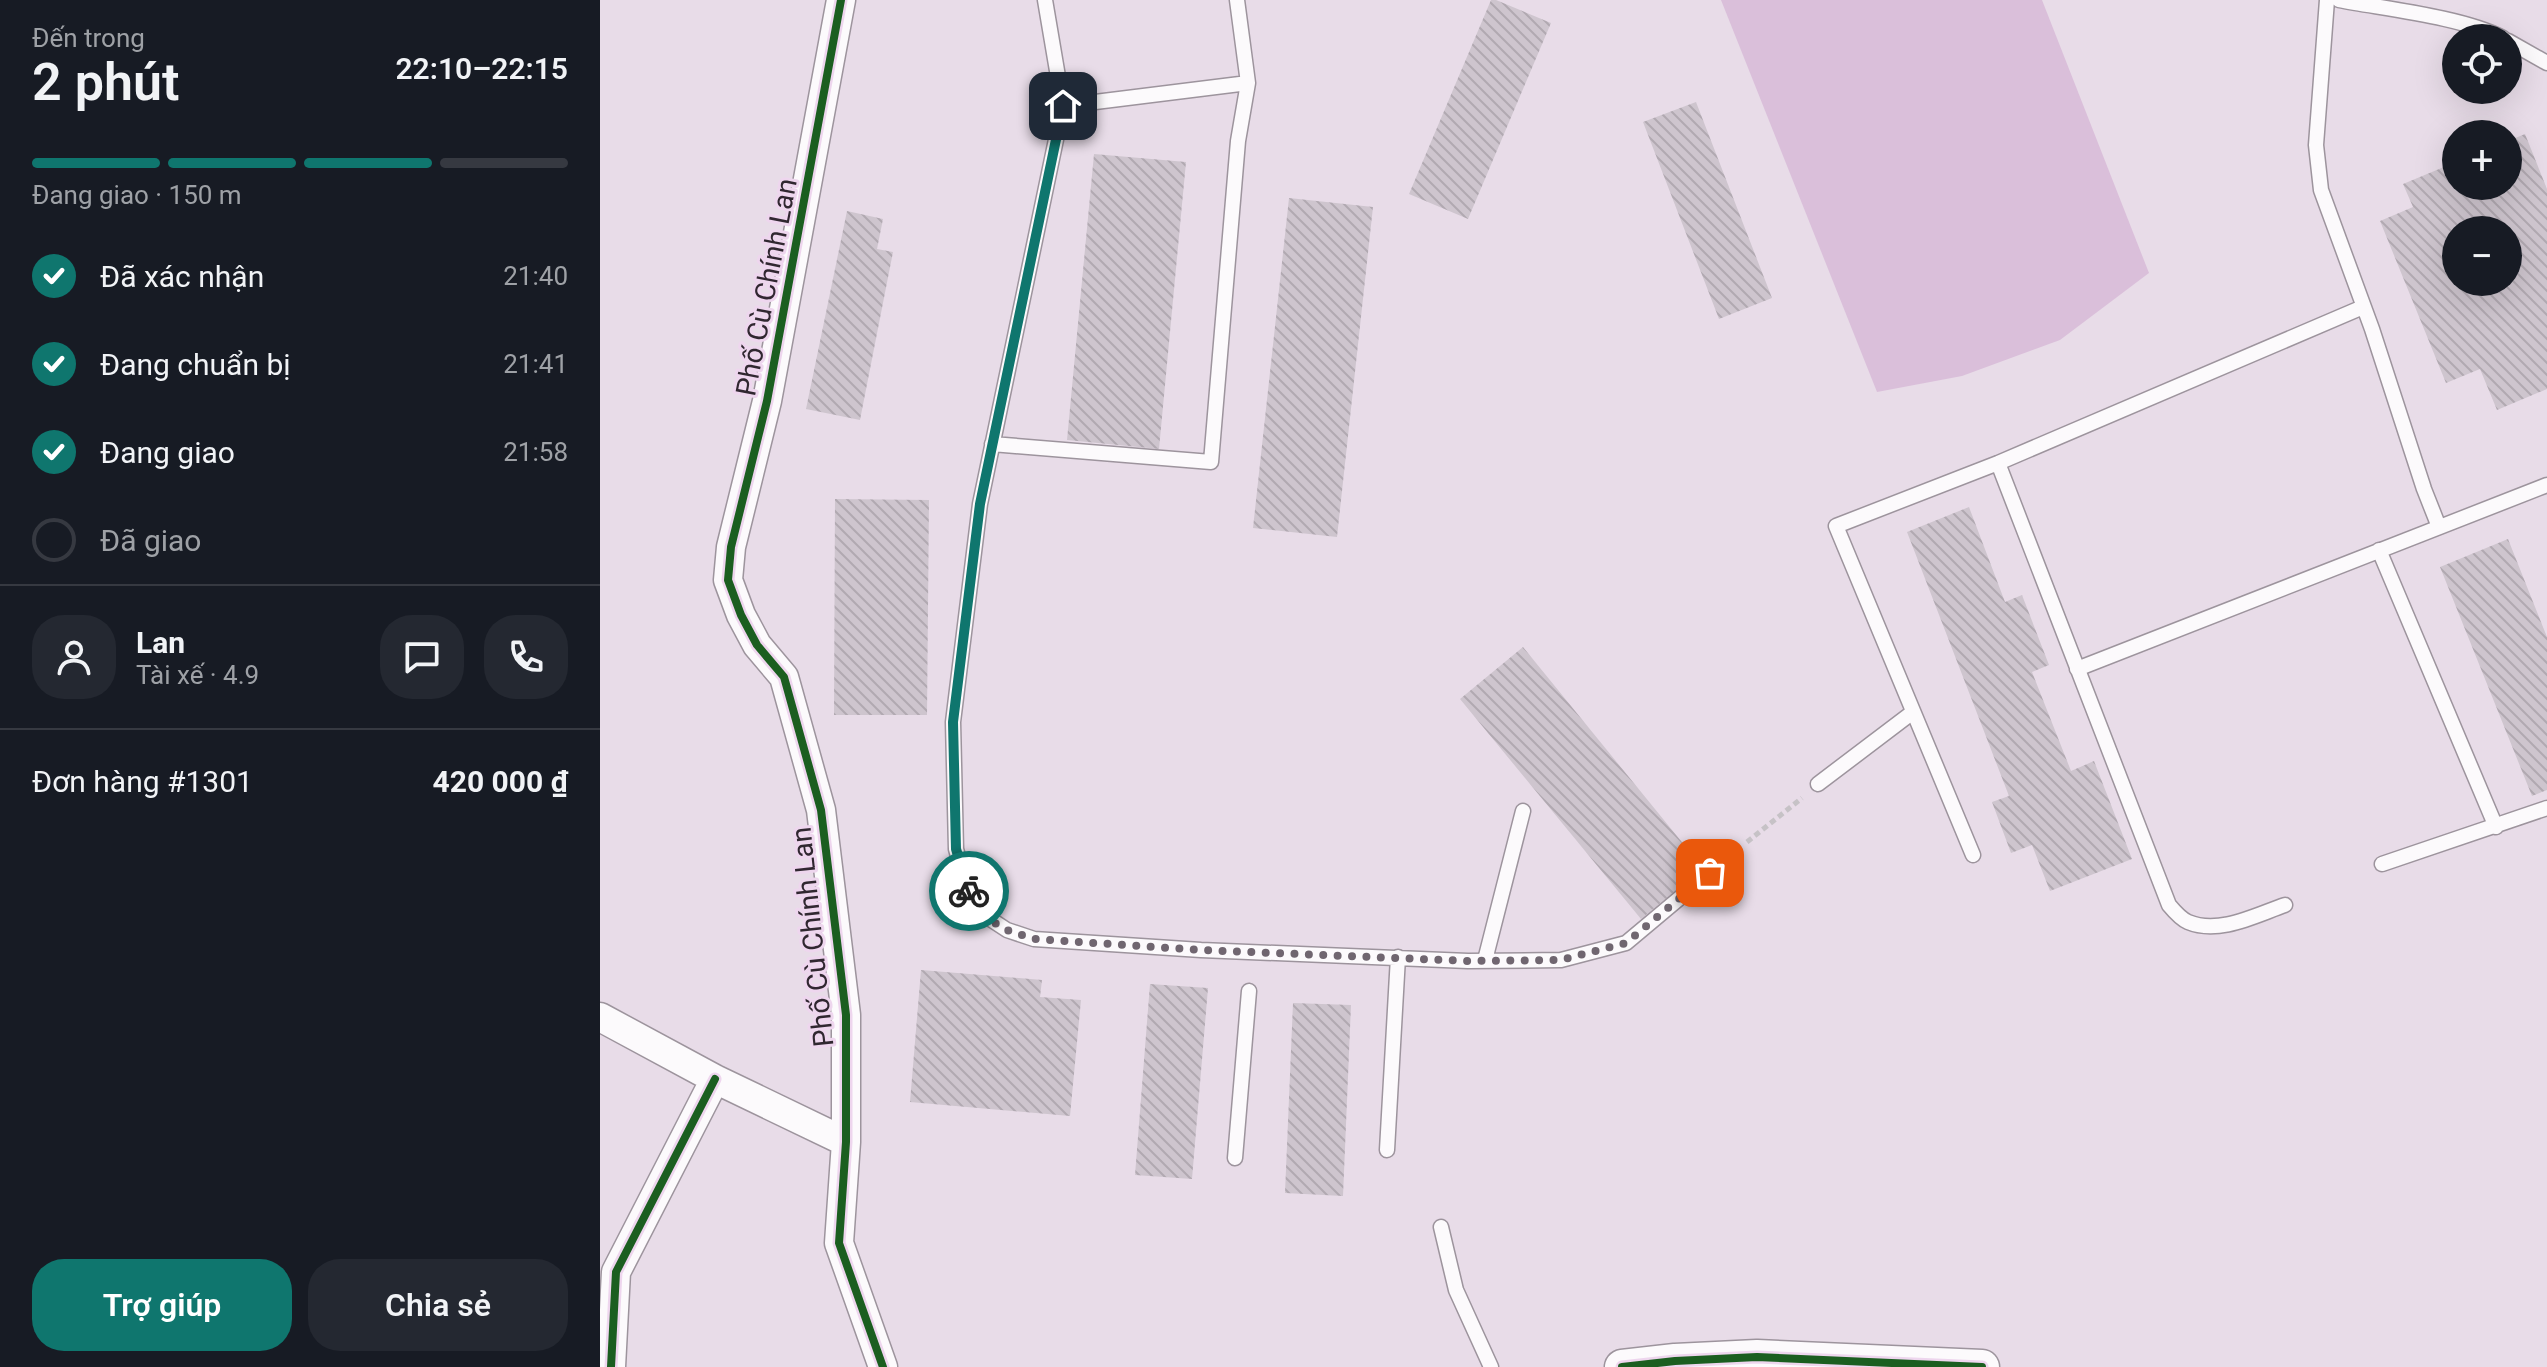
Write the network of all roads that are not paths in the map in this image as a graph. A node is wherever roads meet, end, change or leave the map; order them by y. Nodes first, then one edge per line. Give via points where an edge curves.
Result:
1 (841, 0) edge
2 (1045, 0) edge
3 (1237, 0) edge
4 (2327, 0) edge
5 (2339, 0) edge
6 (2460, 24) edge
7 (2522, 49) edge
8 (2547, 63) edge
9 (1248, 83) junction
10 (1063, 106) junction
11 (2363, 307) junction
12 (992, 444) junction
13 (1998, 463) junction
14 (2547, 485) edge
15 (2439, 527) junction
16 (2379, 550) junction
17 (2077, 669) junction
18 (1913, 712) junction
19 (1818, 784) road end
20 (2547, 808) edge
21 (1523, 811) dead end
22 (2496, 827) junction
23 (1731, 855) road end
24 (1973, 855) dead end
25 (2382, 864) dead end
26 (2285, 905) dead end
27 (1398, 957) junction
28 (1485, 960) junction
29 (1249, 991) dead end
30 (600, 1017) edge
31 (715, 1079) junction
32 (846, 1142) junction
33 (1387, 1150) dead end
34 (1235, 1158) dead end
35 (1441, 1227) dead end
36 (1757, 1362) edge
37 (611, 1367) edge
38 (883, 1367) edge
39 (1491, 1367) edge
40 (1622, 1367) edge
41 (1982, 1367) edge

1 - 32 street, Phố Cù Chính Lan via 767,401 731,547 728,580 757,645 784,677 821,810 846,1015
2 - 10 lane
3 - 9 lane
4 - 11 lane via 2316,145 2321,190
5 - 6 lane
7 - 8 lane
9 - 10 lane
9 - 12 lane via 1238,141 1211,462
10 - 12 lane
11 - 13 lane
11 - 15 lane
12 - 27 lane via 953,722 956,849 981,913 1034,939
13 - 17 lane
13 - 18 lane via 1836,526
14 - 15 lane
15 - 16 lane
16 - 17 lane
16 - 22 lane
17 - 26 lane via 2169,905 2185,921 2200,925 2229,924
18 - 19 lane
18 - 24 lane
20 - 22 lane
21 - 28 lane
22 - 25 lane
23 - 28 lane via 1626,943 1561,960
27 - 28 lane
27 - 33 lane
29 - 34 lane
30 - 31 street
31 - 32 street
31 - 37 street via 616,1272
32 - 38 street, Phố Cù Chính Lan via 839,1243
35 - 39 lane via 1456,1290
36 - 40 street via 1675,1361
36 - 41 street

